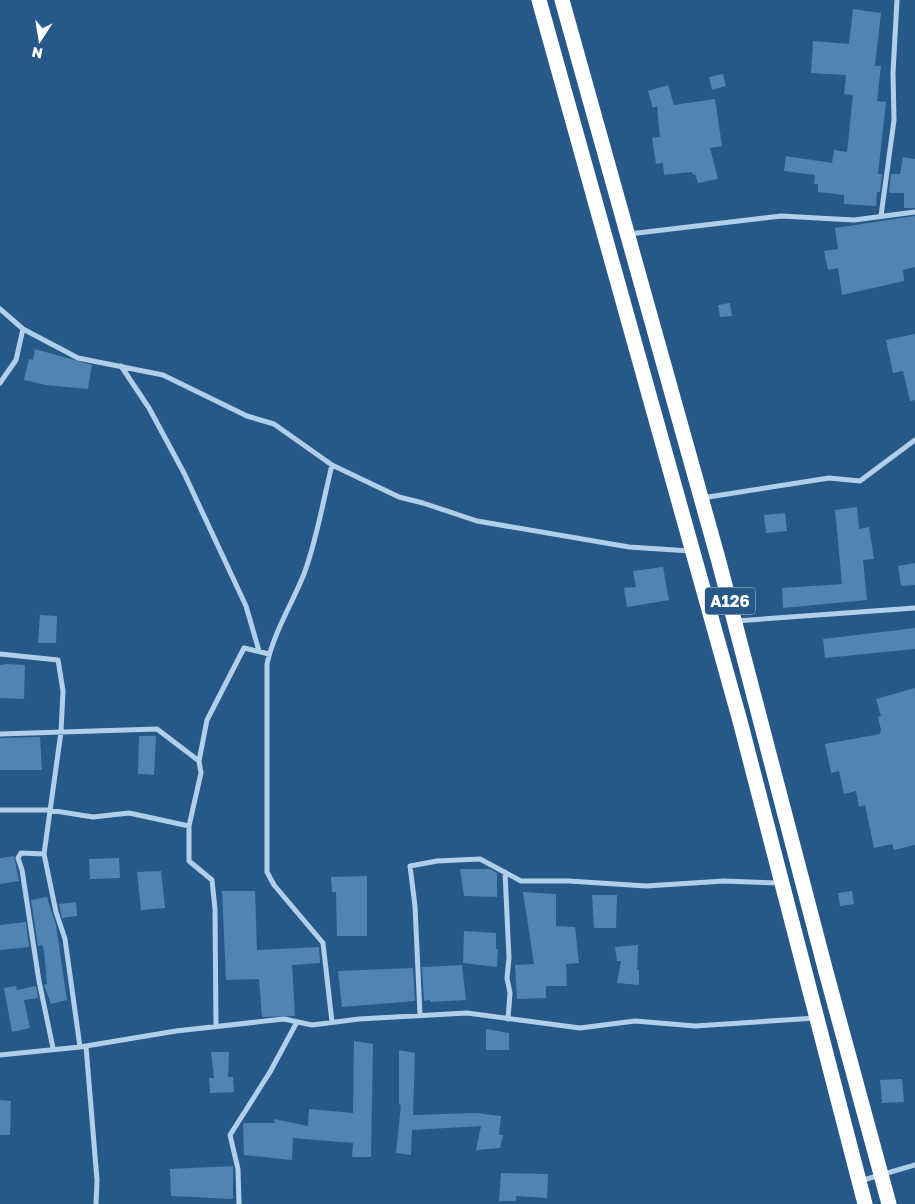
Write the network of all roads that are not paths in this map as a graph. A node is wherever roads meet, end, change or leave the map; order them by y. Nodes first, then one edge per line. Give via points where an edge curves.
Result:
1 (539, 0) edge
2 (562, 0) edge
3 (897, 0) edge
4 (915, 212) edge
5 (880, 216) junction
6 (626, 234) junction
7 (0, 309) edge
8 (23, 330) junction
9 (121, 366) junction
10 (0, 383) edge
11 (915, 440) edge
12 (332, 465) junction
13 (702, 498) junction
14 (693, 551) junction
15 (915, 608) edge
16 (735, 621) junction
17 (259, 651) junction
18 (0, 654) edge
19 (270, 654) junction
20 (61, 732) junction
21 (0, 734) edge
22 (199, 761) junction
23 (0, 810) edge
24 (49, 810) junction
25 (188, 826) junction
26 (44, 854) junction
27 (505, 872) junction
28 (782, 883) junction
29 (420, 1015) junction
30 (508, 1018) junction
31 (816, 1018) junction
32 (297, 1022) junction
33 (332, 1022) junction
34 (216, 1027) junction
35 (86, 1046) junction
36 (80, 1047) junction
37 (53, 1048) junction
38 (0, 1055) edge
39 (915, 1165) edge
40 (881, 1174) junction
41 (859, 1181) junction
42 (96, 1204) edge
43 (239, 1204) edge
44 (865, 1204) edge
45 (889, 1204) edge

1 - 14 highway, A126
2 - 6 highway, A126
3 - 5 street via 894,120
4 - 5 street
5 - 6 street via 854,220 781,216
6 - 13 highway, A126
7 - 8 street
8 - 9 street via 78,358
8 - 10 street via 16,360
9 - 12 street via 164,374 247,416 274,424
9 - 17 street via 184,472 246,606
11 - 13 street via 860,481 829,478
12 - 14 street via 399,498 478,521 628,547
12 - 19 street via 315,542 272,642
13 - 16 highway, A126
14 - 28 highway, A126
15 - 16 street
16 - 40 highway, A126
17 - 19 street
17 - 22 street via 244,648 224,684 207,720
18 - 20 street via 58,660 63,691
19 - 33 street via 267,664 267,872 323,944
20 - 21 street
20 - 22 street via 157,729
20 - 24 street
22 - 25 street via 201,773
23 - 24 street
24 - 25 street via 93,817 129,813
24 - 26 street
25 - 34 street via 189,861 212,880
26 - 36 street via 56,912 66,939
26 - 37 street via 21,853 18,858
27 - 28 street via 521,881 646,886 724,881
27 - 29 street via 480,859 410,866
27 - 30 street via 510,993
28 - 31 highway, A126
29 - 30 street via 467,1013
29 - 33 street
30 - 31 street via 580,1028 635,1021 695,1026
31 - 41 highway, A126
32 - 33 street via 312,1025
32 - 34 street via 284,1019
32 - 43 street via 230,1135 238,1169
34 - 35 street
35 - 36 street
35 - 42 street via 97,1180
36 - 37 street
37 - 38 street
39 - 40 street
40 - 41 street
40 - 45 highway, A126
41 - 44 highway, A126

